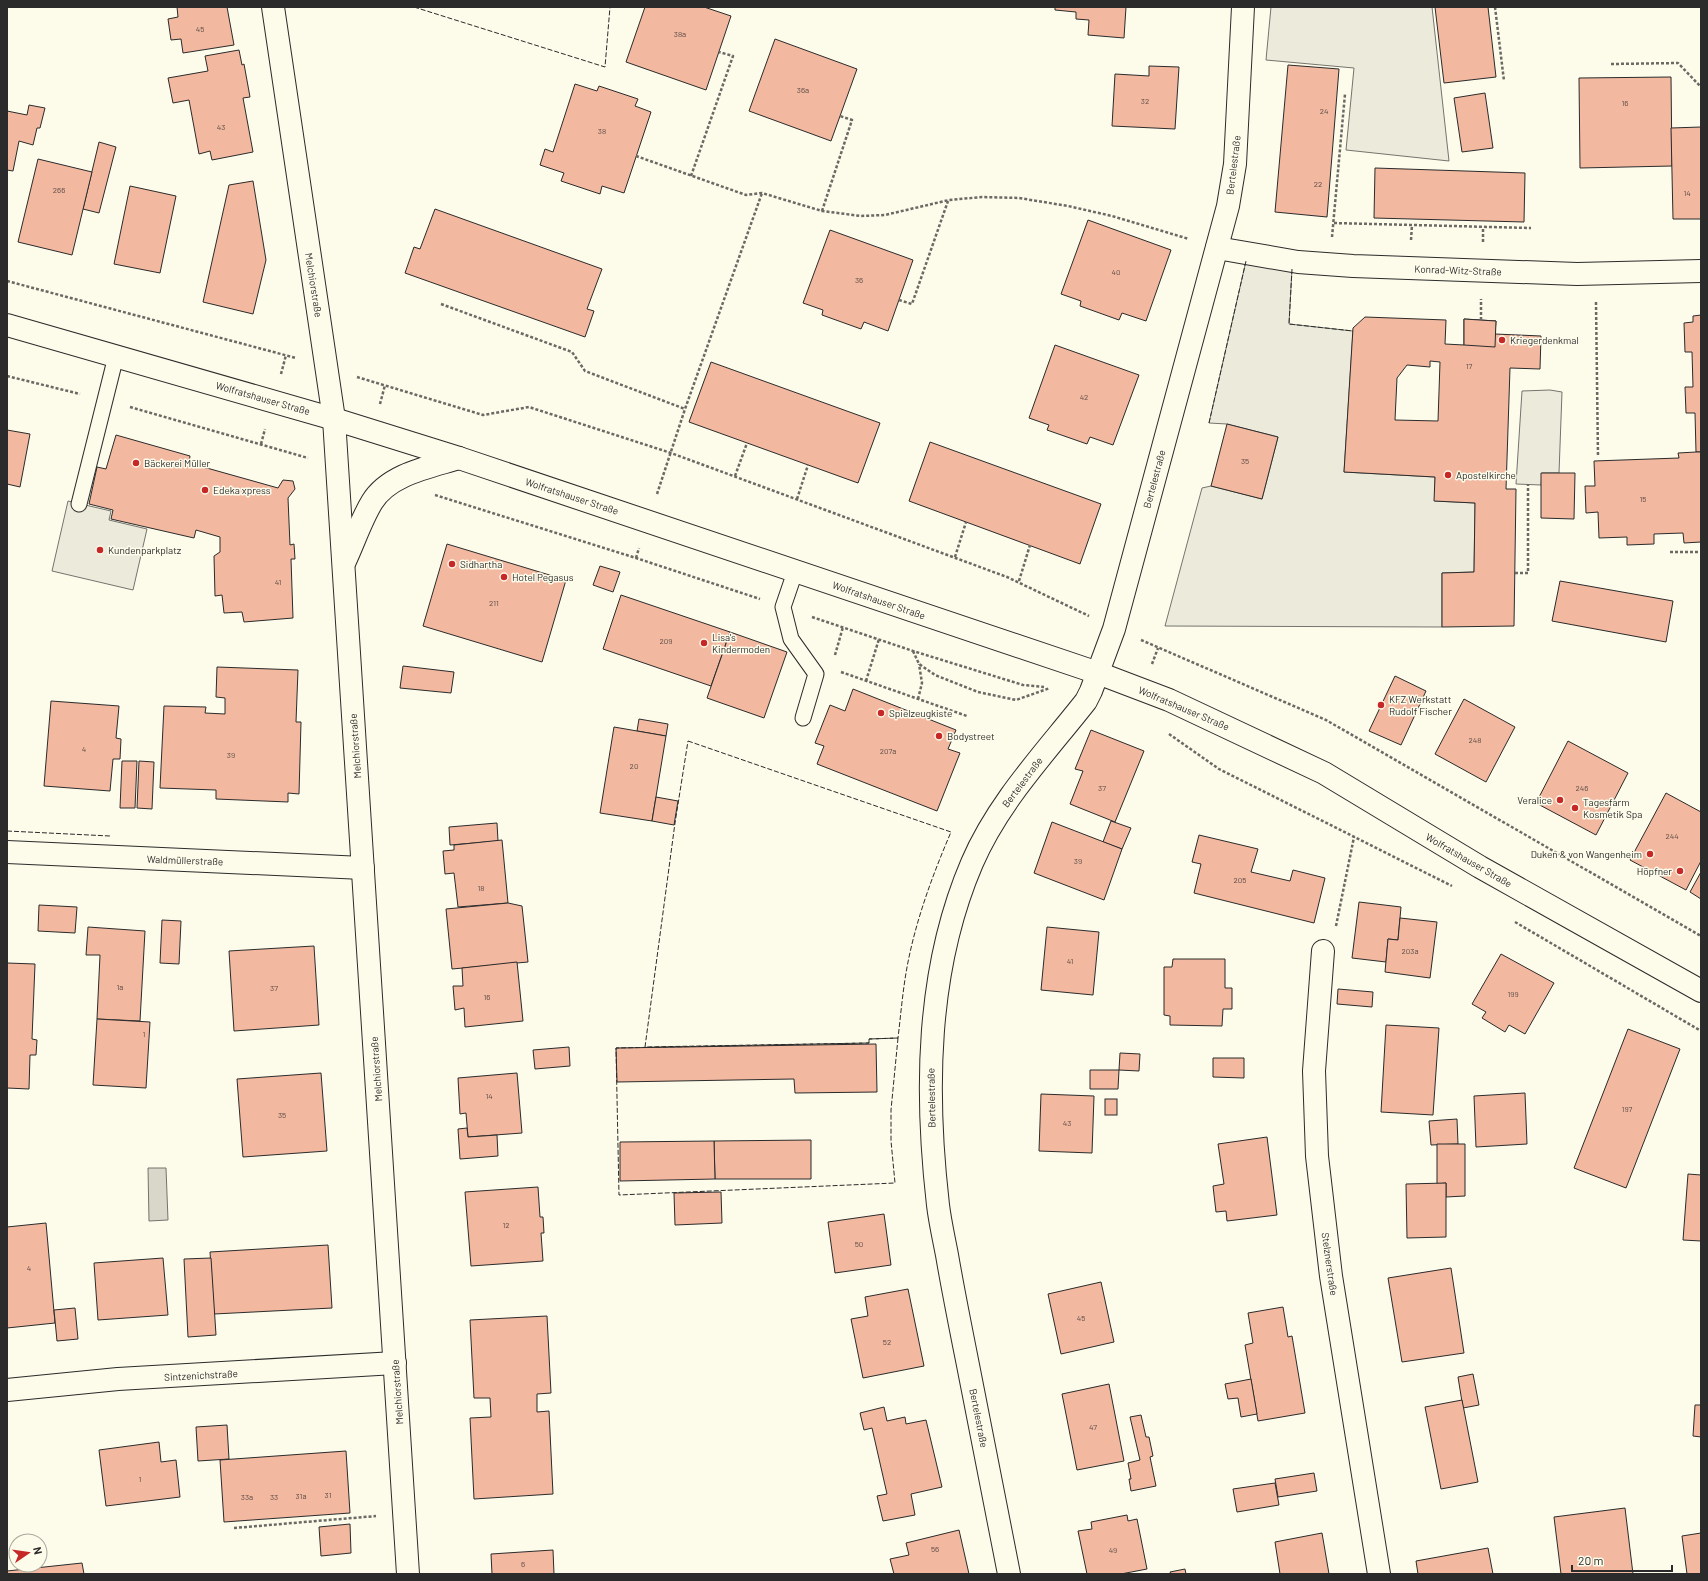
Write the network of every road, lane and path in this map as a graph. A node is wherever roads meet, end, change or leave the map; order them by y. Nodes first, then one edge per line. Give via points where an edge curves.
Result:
1 (273, 7) edge
2 (1243, 7) edge
3 (1495, 7) edge
4 (719, 52) dead end
5 (1612, 64) dead end
6 (1504, 81) dead end
7 (1701, 87) edge
8 (1345, 94) dead end
9 (840, 116) dead end
10 (636, 156) dead end
11 (691, 176) junction
12 (762, 193) junction
13 (948, 200) junction
14 (822, 211) junction
15 (1334, 223) junction
16 (1531, 228) dead end
17 (1217, 248) junction
18 (1327, 264) junction
19 (1701, 271) edge
20 (1596, 274) junction
21 (7, 281) edge
22 (899, 300) dead end
23 (441, 304) dead end
24 (7, 325) edge
25 (286, 355) dead end
26 (116, 356) junction
27 (328, 368) junction
28 (7, 376) edge
29 (105, 400) junction
30 (685, 409) junction
31 (334, 419) junction
32 (747, 443) dead end
33 (671, 453) junction
34 (1598, 457) dead end
35 (459, 458) junction
36 (808, 465) dead end
37 (337, 467) junction
38 (735, 476) junction
39 (391, 483) junction
40 (1528, 484) dead end
41 (797, 499) junction
42 (80, 504) dead end
43 (648, 521) junction
44 (966, 522) dead end
45 (1030, 545) dead end
46 (1670, 552) dead end
47 (1701, 552) edge
48 (955, 557) junction
49 (636, 558) junction
50 (344, 564) junction
51 (795, 572) junction
52 (1515, 573) dead end
53 (1019, 581) junction
54 (783, 607) junction
55 (843, 627) junction
56 (1114, 629) junction
57 (879, 639) junction
58 (913, 651) junction
59 (833, 661) dead end
60 (919, 664) junction
61 (838, 671) dead end
62 (1098, 673) junction
63 (866, 681) junction
64 (918, 699) junction
65 (967, 716) dead end
66 (803, 718) dead end
67 (1189, 749) dead end
68 (1354, 836) junction
69 (7, 852) edge
70 (363, 868) junction
71 (1457, 888) dead end
72 (1511, 920) dead end
73 (1701, 936) edge
74 (1323, 951) joint
75 (1701, 990) edge
76 (1701, 1031) edge
77 (395, 1363) junction
78 (7, 1390) edge
79 (404, 1513) junction
80 (234, 1528) dead end
81 (408, 1574) edge
82 (1010, 1574) edge
83 (1379, 1574) edge

1 - 27 street, Melchiorstraße
2 - 17 street, Bertelestraße via 1234,164 1228,206
3 - 6 path
4 - 11 path via 733,56
5 - 7 path via 1678,63
8 - 15 path
9 - 14 path via 852,120
10 - 11 path
11 - 12 path via 746,195
12 - 14 path
12 - 30 path
13 - 14 path via 884,215 861,216
13 - 17 path via 982,197 1019,198 1068,206 1112,216
13 - 22 path via 912,304
15 - 16 path
15 - 18 path
17 - 18 street, Konrad-Witz-Straße via 1298,262
17 - 56 street, Bertelestraße
18 - 20 street, Konrad-Witz-Straße
19 - 20 street, Konrad-Witz-Straße
20 - 34 path
21 - 25 path
23 - 30 path via 572,352 584,371
24 - 26 street, Wolfratshauser Straße
26 - 29 lane
26 - 31 street, Wolfratshauser Straße
27 - 31 street, Melchiorstraße
27 - 33 path via 483,415 530,407
28 - 29 path
29 - 37 path
29 - 42 lane
30 - 33 path
31 - 35 street, Wolfratshauser Straße
31 - 37 street, Melchiorstraße
32 - 38 path
33 - 38 path
33 - 43 path
35 - 39 street, Melchiorstraße via 420,470
35 - 43 street, Wolfratshauser Straße
36 - 41 path
37 - 50 street, Melchiorstraße
38 - 41 path
39 - 49 path
39 - 50 street, Melchiorstraße via 373,501
40 - 52 path via 1528,573
41 - 48 path
43 - 49 path
43 - 51 street, Wolfratshauser Straße
44 - 48 path
45 - 53 path
46 - 47 path
48 - 53 path
49 - 54 path
50 - 70 street, Melchiorstraße
51 - 54 lane
51 - 62 street, Wolfratshauser Straße
53 - 56 path
54 - 55 path
54 - 66 lane via 791,639 816,674
55 - 57 path
55 - 59 path
56 - 62 street, Bertelestraße
56 - 73 path via 1326,720
57 - 58 path
57 - 63 path
58 - 60 path
58 - 60 path via 1023,685 1050,688 1016,700 958,686
60 - 64 path via 922,684
61 - 63 path
62 - 75 street, Wolfratshauser Straße via 1169,700 1324,773 1480,867
62 - 82 street, Bertelestraße via 1086,701 998,815 972,862 954,909 941,968 934,1021 930,1076 938,1207
63 - 64 path
64 - 65 path
67 - 68 path via 1219,769
68 - 71 path
68 - 74 path via 1334,936
69 - 70 street, Waldmüllerstraße
70 - 77 street, Melchiorstraße
72 - 76 path
74 - 83 street, Stelznerstraße via 1314,1071 1317,1156 1331,1276
77 - 78 street, Sintzenichstraße via 118,1380
77 - 79 street, Melchiorstraße
79 - 80 path
79 - 81 street, Melchiorstraße

